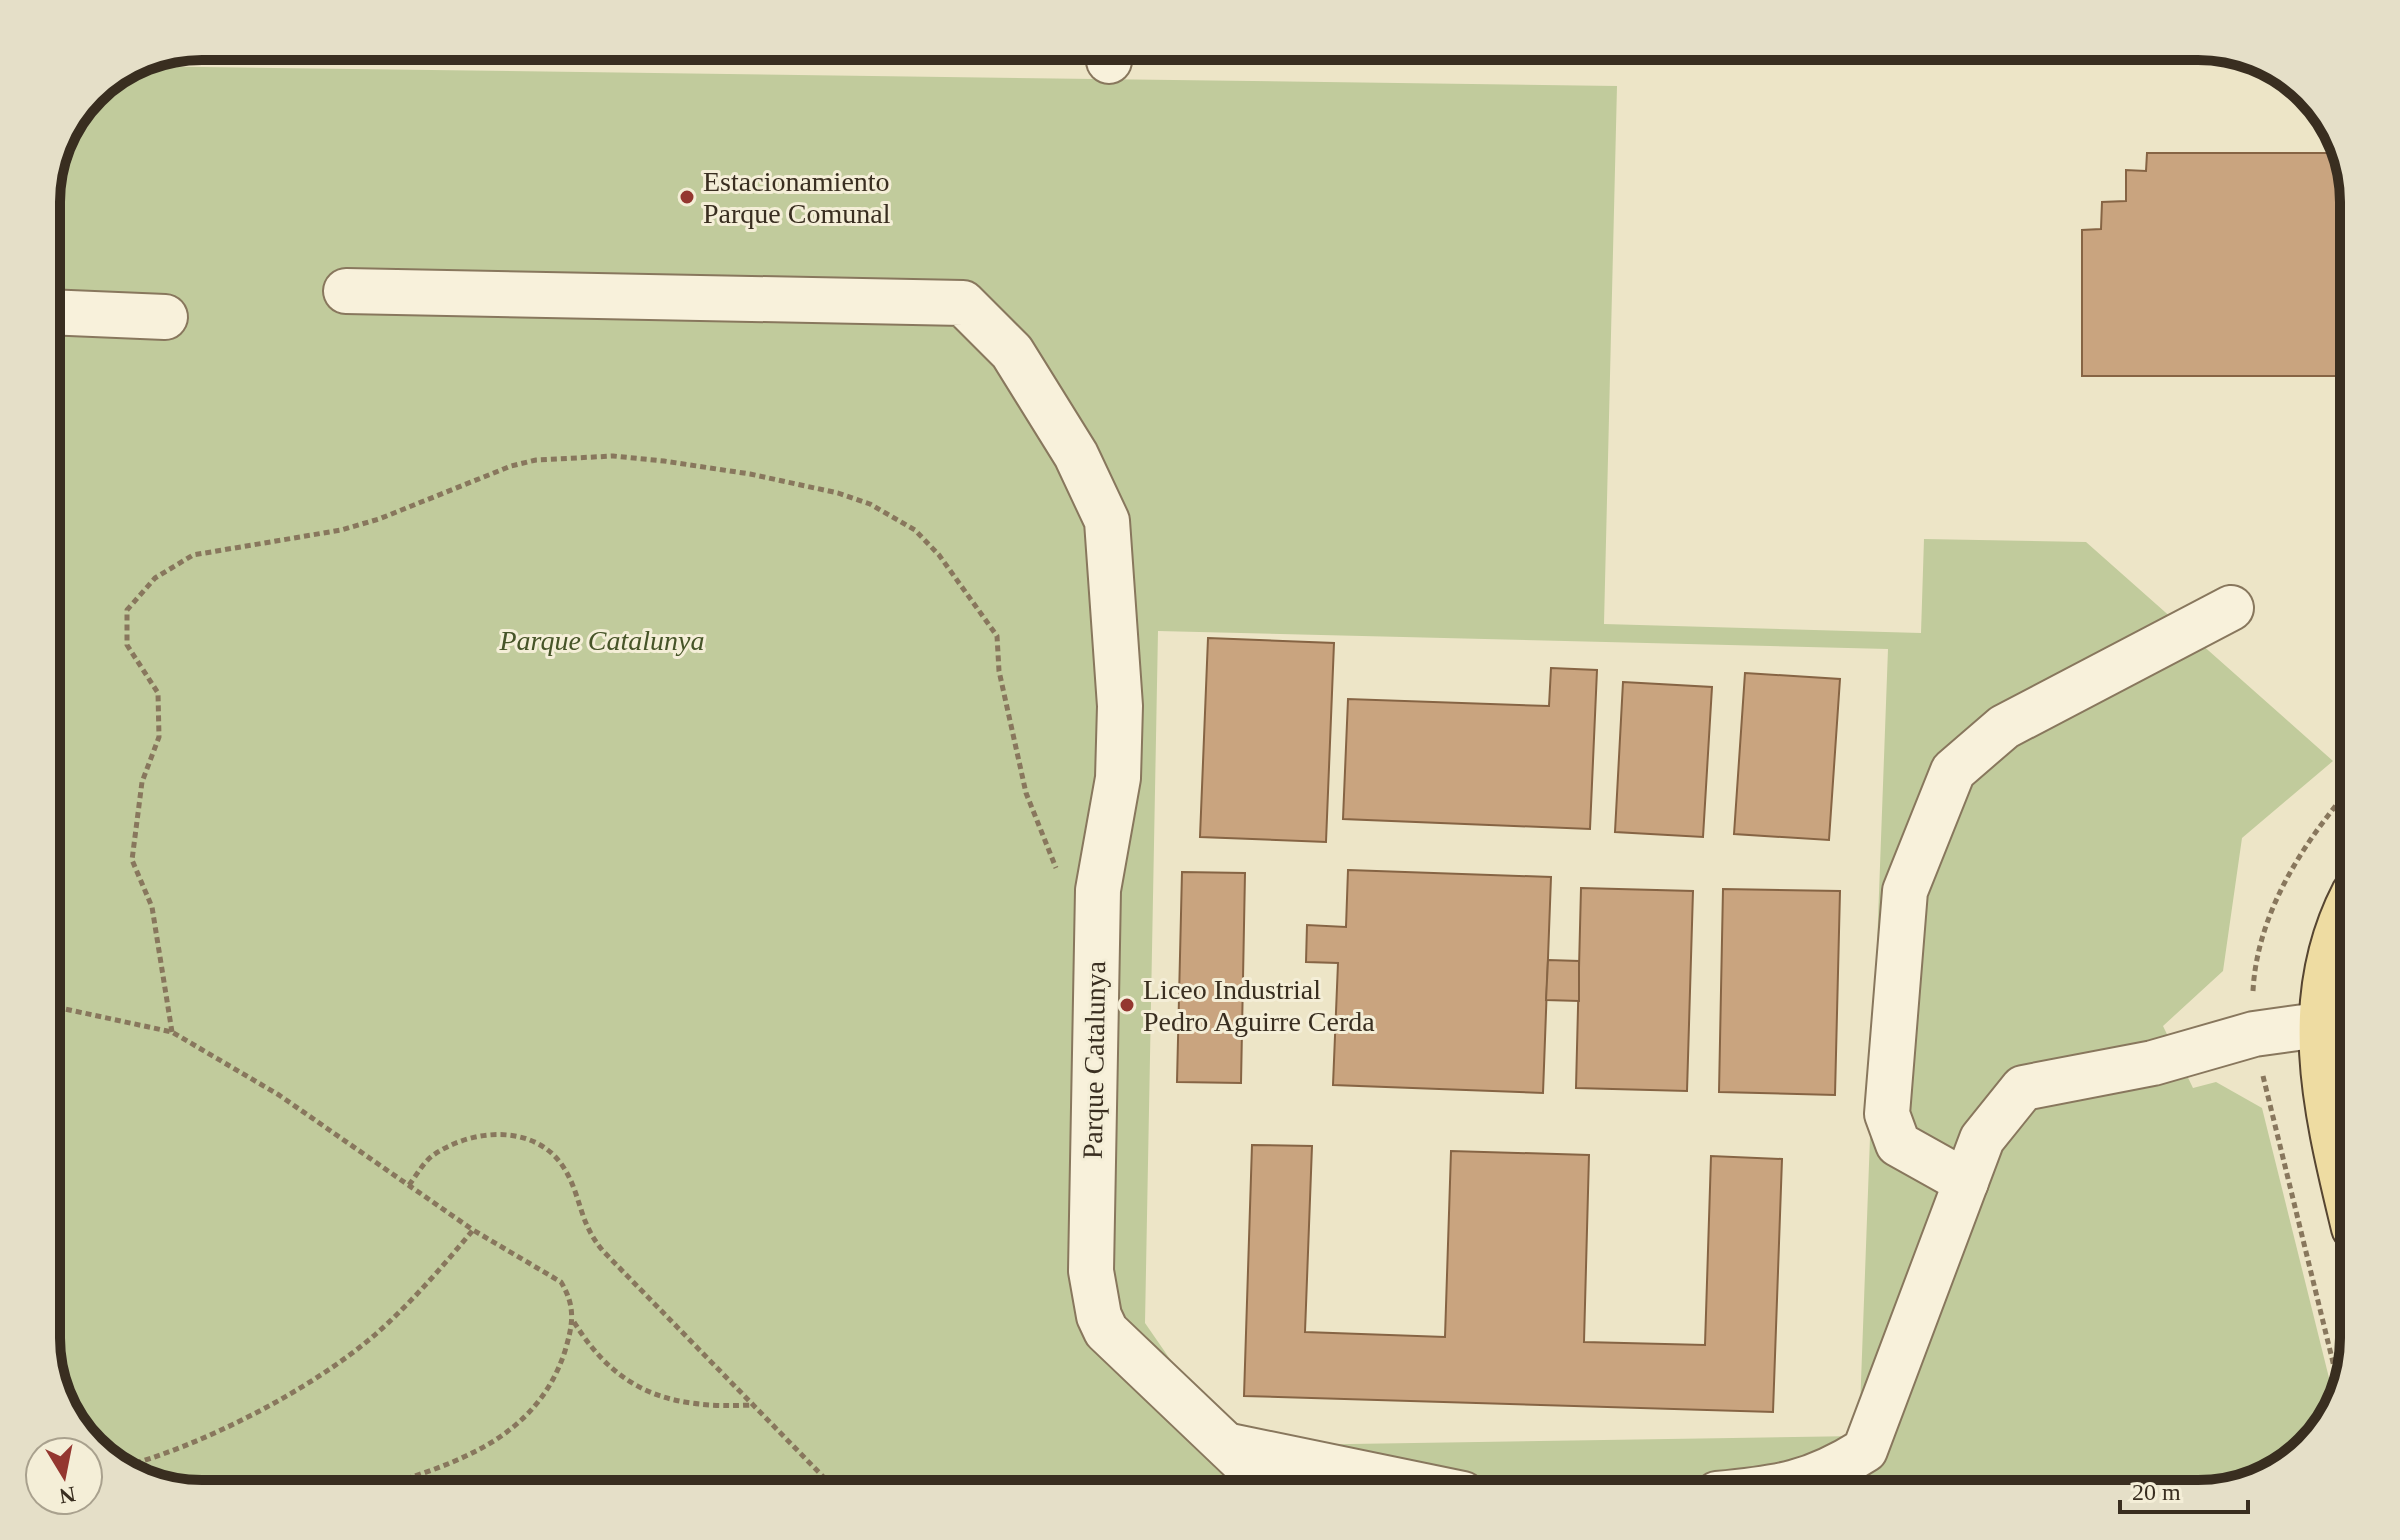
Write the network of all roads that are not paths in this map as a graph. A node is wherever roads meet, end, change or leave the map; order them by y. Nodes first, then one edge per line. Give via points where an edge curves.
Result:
1 (346, 291) dead end
2 (60, 313) edge
3 (165, 317) dead end
4 (2231, 608) dead end
5 (2340, 938) edge
6 (2319, 1025) junction
7 (2340, 1168) edge
8 (1966, 1182) junction
9 (1230, 1446) junction
10 (1263, 1480) edge
11 (1395, 1480) edge
12 (1806, 1480) edge

1 - 9 lane, Parque Catalunya via 963,303 1012,352 1076,455 1107,521 1120,706 1118,778 1098,890 1091,1271 1099,1316 1131,1357
2 - 3 lane
4 - 8 lane via 2004,727 1953,771 1905,891 1887,1114 1898,1144
5 - 6 main road via 2322,988
6 - 7 main road via 2328,1117
6 - 8 lane via 2254,1034 2153,1063 2023,1088 1982,1139
8 - 12 lane via 1865,1450
9 - 10 lane, Parque Catalunya
9 - 11 lane

